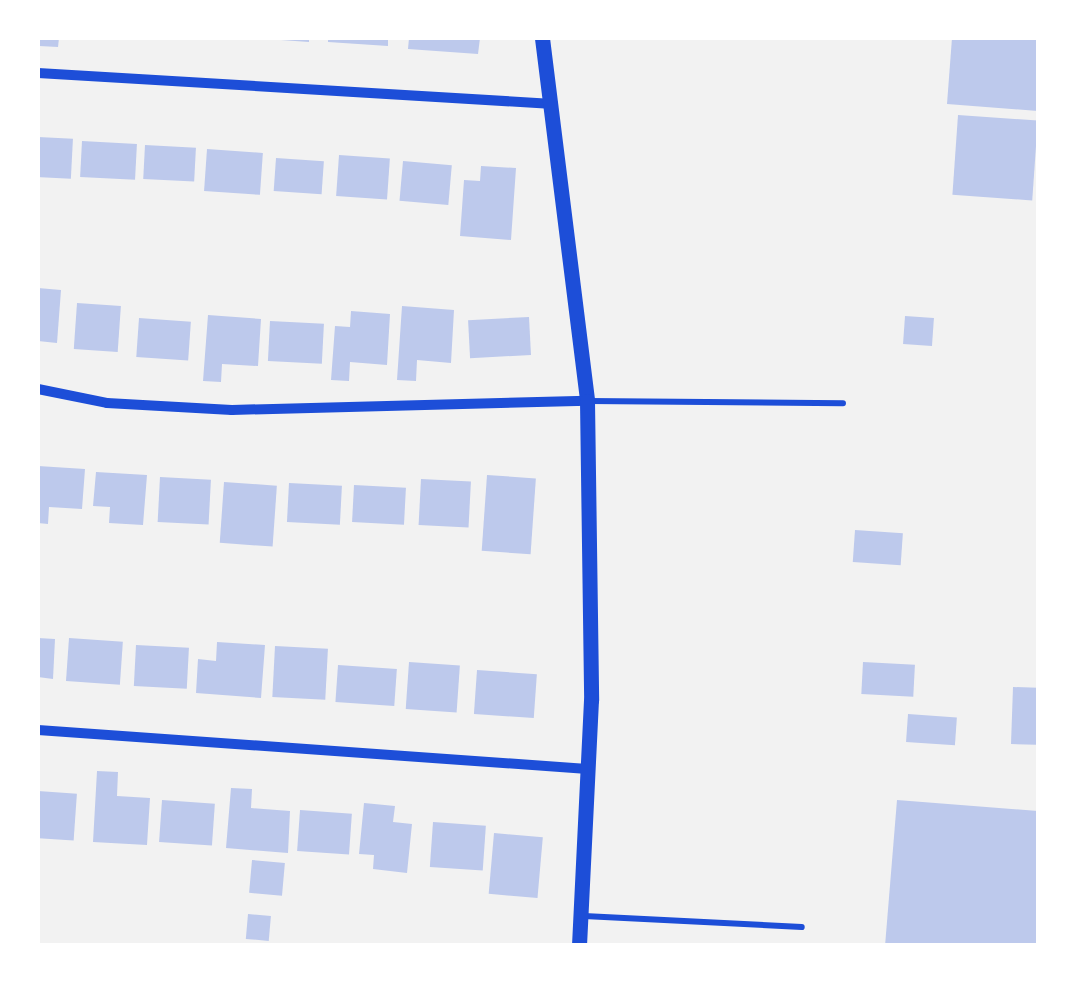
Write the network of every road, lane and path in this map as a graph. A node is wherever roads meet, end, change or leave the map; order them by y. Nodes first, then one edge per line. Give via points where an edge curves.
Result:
1 (542, 38) edge
2 (38, 74) edge
3 (553, 104) junction
4 (38, 389) edge
5 (587, 402) junction
6 (843, 402) dead end
7 (38, 730) edge
8 (588, 770) junction
9 (582, 916) junction
10 (802, 926) dead end
11 (579, 946) edge

1 - 3 street
2 - 3 street
3 - 5 street
4 - 5 street via 107,403 232,410
5 - 6 lane
5 - 8 street
7 - 8 street
8 - 9 street
9 - 10 lane
9 - 11 street

